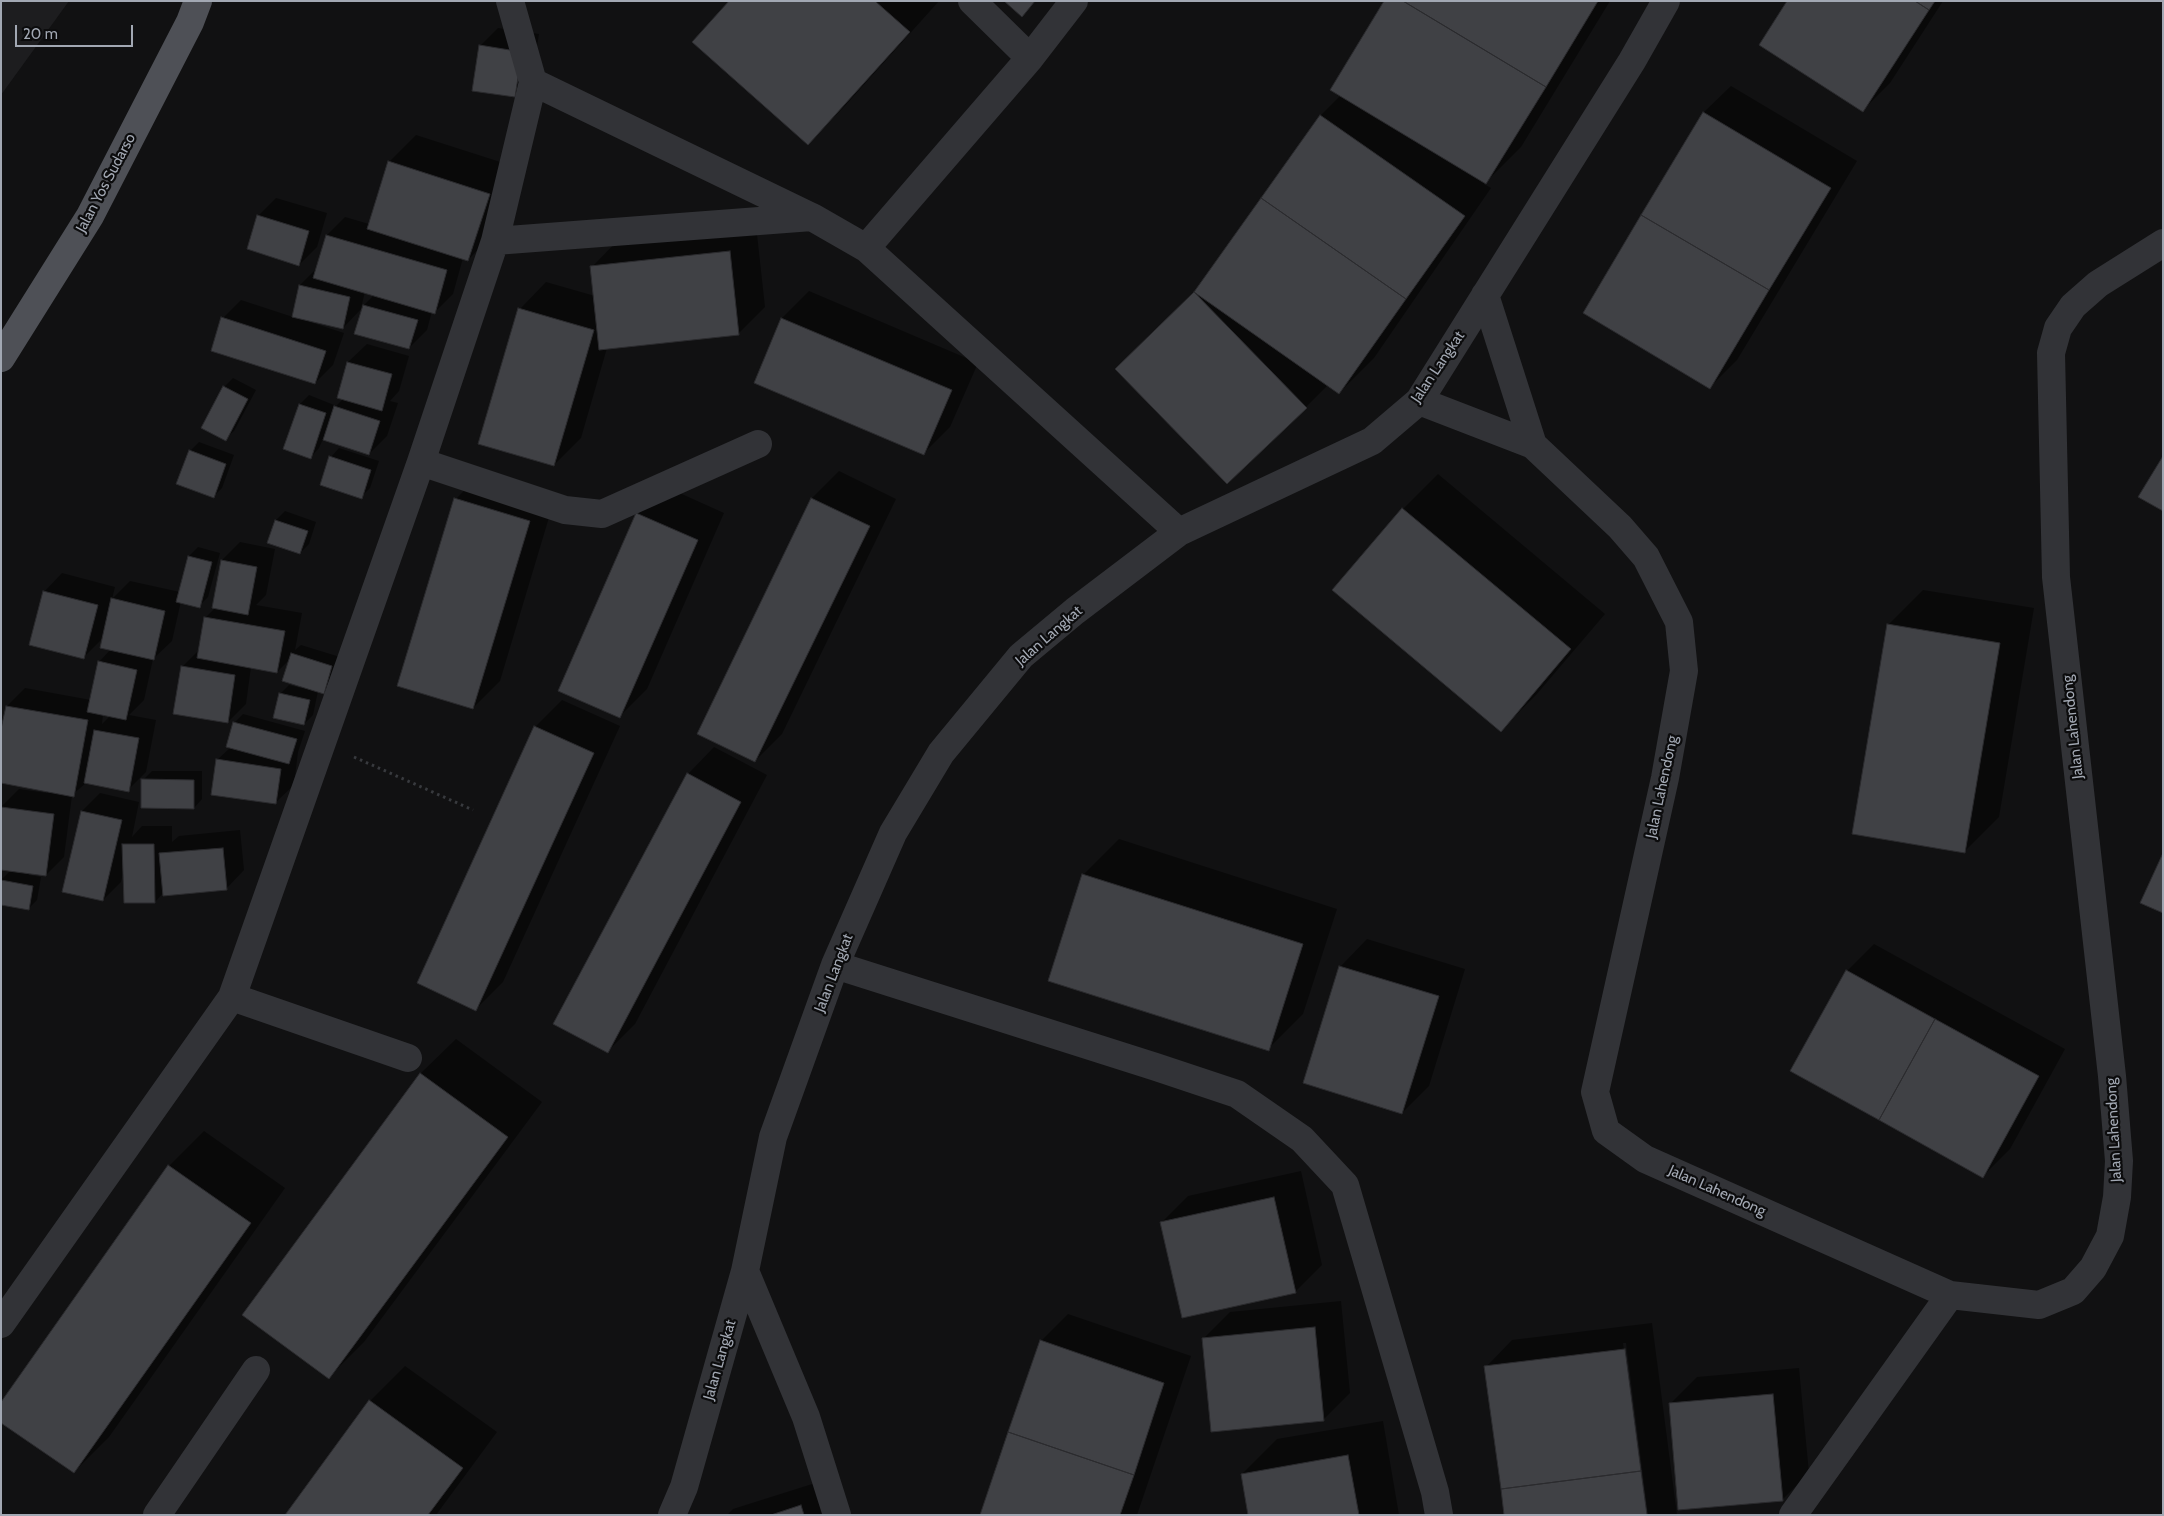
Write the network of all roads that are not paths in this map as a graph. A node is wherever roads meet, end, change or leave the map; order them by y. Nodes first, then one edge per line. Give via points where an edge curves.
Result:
1 (198, 1) edge
2 (510, 1) edge
3 (972, 1) edge
4 (1074, 1) edge
5 (1666, 1) edge
6 (1030, 58) junction
7 (533, 82) junction
8 (812, 217) junction
9 (494, 241) junction
10 (2163, 242) edge
11 (866, 248) junction
12 (1484, 296) junction
13 (1, 358) edge
14 (1419, 401) junction
15 (758, 444) dead end
16 (1533, 445) junction
17 (422, 462) junction
18 (1179, 532) junction
19 (835, 965) junction
20 (232, 997) junction
21 (408, 1058) dead end
22 (744, 1271) junction
23 (1950, 1295) junction
24 (1, 1324) edge
25 (256, 1370) dead end
26 (157, 1515) edge
27 (672, 1515) edge
28 (837, 1515) edge
29 (1439, 1515) edge
30 (1793, 1515) edge

1 - 13 main road, Jalan Yos Sudarso via 90,216
2 - 7 street
3 - 6 street
4 - 6 street
5 - 12 street, Jalan Langkat via 1632,61
6 - 11 street
7 - 8 street
7 - 9 street
8 - 9 street
8 - 11 street
9 - 17 street
10 - 23 street, Jalan Lahendong via 2098,284 2073,306 2058,328 2051,353 2056,577 2117,1128 2117,1197 2110,1236 2093,1268 2073,1290 2039,1305
11 - 18 street
12 - 14 street, Jalan Langkat
12 - 16 street
14 - 16 street
14 - 18 street, Jalan Langkat via 1372,441
15 - 17 street via 602,514 565,510
16 - 23 street, Jalan Lahendong via 1646,557 1679,622 1684,671 1665,778 1595,1092 1606,1130 1645,1159
17 - 20 street
18 - 19 street, Jalan Langkat via 1021,656 941,753 893,832
19 - 22 street, Jalan Langkat via 773,1137
19 - 29 street via 1237,1094 1302,1139 1345,1185
20 - 21 street
20 - 24 street
22 - 27 street, Jalan Langkat via 684,1487
22 - 28 street via 806,1417
23 - 30 street
25 - 26 street

